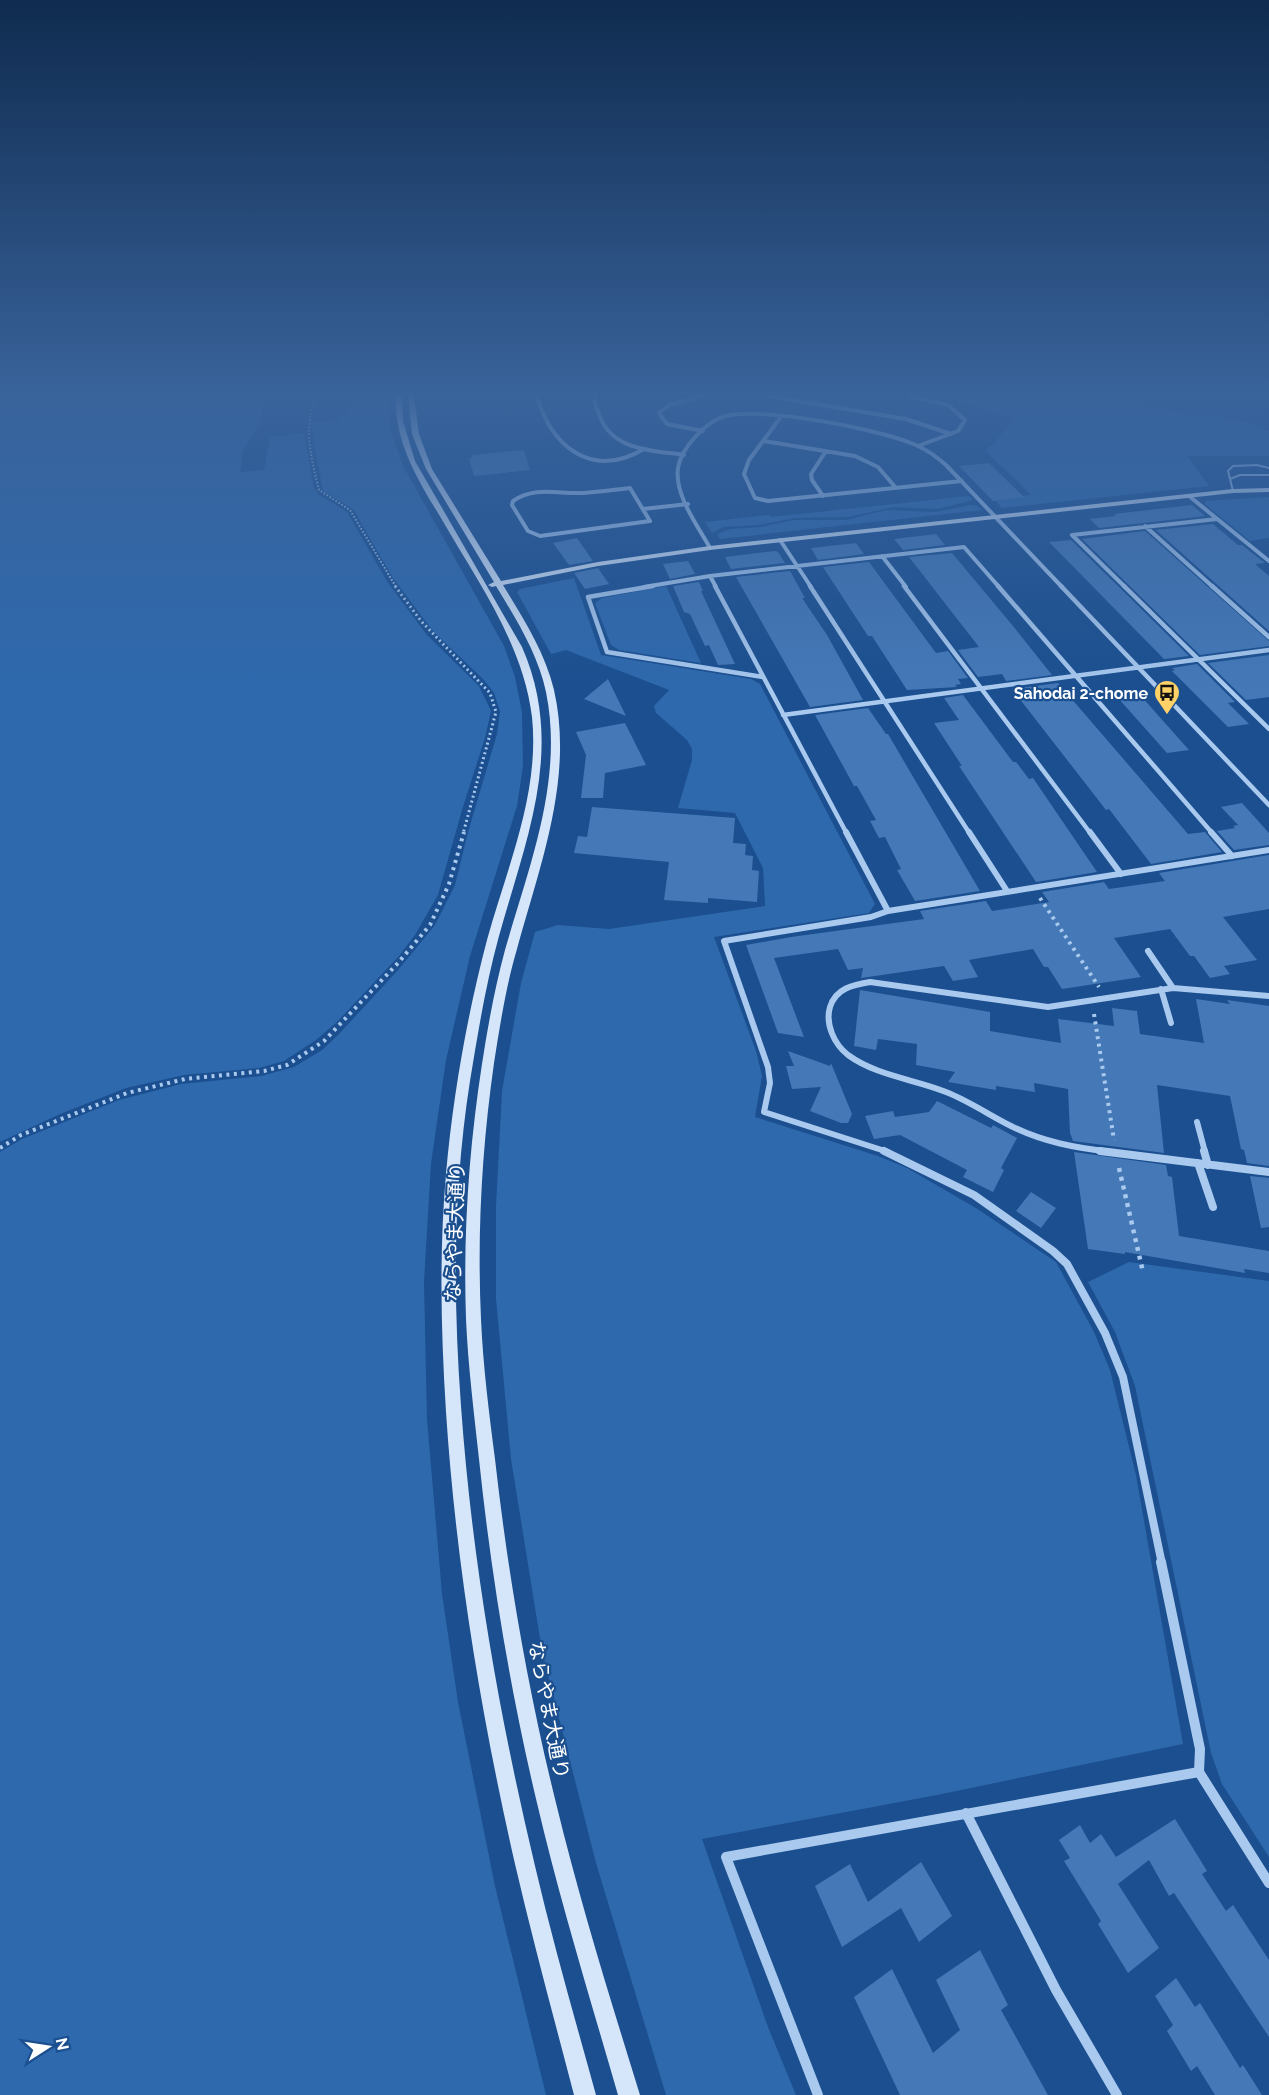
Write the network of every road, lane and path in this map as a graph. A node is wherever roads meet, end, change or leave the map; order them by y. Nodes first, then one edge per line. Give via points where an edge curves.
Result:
1 (325, 494) edge
2 (433, 494) edge
3 (442, 494) edge
4 (524, 494) edge
5 (634, 494) edge
6 (683, 494) edge
7 (753, 494) edge
8 (843, 494) edge
9 (974, 494) edge
10 (1209, 494) edge
11 (823, 496) joint
12 (1189, 496) junction
13 (688, 504) junction
14 (643, 509) junction
15 (996, 517) junction
16 (1218, 519) junction
17 (1145, 526) junction
18 (780, 540) junction
19 (710, 548) junction
20 (882, 556) junction
21 (1269, 561) edge
22 (797, 566) junction
23 (710, 576) junction
24 (492, 585) junction
25 (1269, 637) edge
26 (1269, 650) edge
27 (1198, 660) junction
28 (1137, 668) junction
29 (1076, 676) junction
30 (763, 677) junction
31 (982, 688) junction
32 (884, 702) junction
33 (783, 716) junction
34 (1269, 729) edge
35 (1269, 805) edge
36 (1269, 850) edge
37 (1232, 855) junction
38 (1121, 874) junction
39 (1033, 888) junction
40 (1007, 891) junction
41 (888, 911) junction
42 (1148, 951) dead end
43 (1173, 988) junction
44 (1161, 989) junction
45 (1269, 996) edge
46 (1107, 998) junction
47 (1171, 1023) dead end
48 (1197, 1122) dead end
49 (0, 1148) edge
50 (1198, 1163) junction
51 (1208, 1165) junction
52 (1269, 1172) edge
53 (1213, 1207) dead end
54 (1198, 1772) junction
55 (966, 1813) junction
56 (1269, 1883) edge
57 (585, 2095) edge
58 (629, 2095) edge
59 (818, 2095) edge
60 (1117, 2095) edge

1 - 49 path via 350,510 390,579 421,621 482,683 496,712 449,884 429,925 324,1041 287,1065 185,1079 127,1093 21,1135
2 - 24 street, ならやま大通り
3 - 24 street, ならやま大通り
4 - 14 street via 512,505 528,531 540,536 650,521
5 - 14 street
6 - 13 street
7 - 11 street via 768,501
8 - 11 street
9 - 15 street
10 - 12 street
12 - 15 street
12 - 16 street
13 - 14 street
13 - 19 street
15 - 18 street
15 - 28 street
16 - 17 street
16 - 21 street
17 - 25 street
17 - 27 street via 1072,535
18 - 19 street
18 - 22 street
19 - 24 street via 609,562
20 - 22 street
20 - 29 street via 964,547
20 - 31 street
22 - 23 street
22 - 32 street
23 - 30 street
23 - 30 street via 588,597 607,652
24 - 57 street, ならやま大通り via 524,659 536,708 539,746 531,814 485,968 454,1143 449,1223 451,1385 468,1564 491,1707 525,1867
24 - 58 street, ならやま大通り via 523,624 545,675 553,710 555,766 550,812 502,985 484,1084 474,1222 478,1383 493,1521 523,1693 587,1955
26 - 27 street
27 - 28 street
27 - 34 street
28 - 29 street
28 - 35 street
29 - 31 street
29 - 37 street
30 - 33 street
31 - 32 street
31 - 38 street
32 - 33 street
32 - 40 street
33 - 41 street
36 - 37 street
37 - 38 street
38 - 39 street
39 - 40 street
39 - 46 path
40 - 41 street
41 - 54 street via 724,941 768,1067 770,1083 764,1112 919,1166 974,1196 1067,1264 1105,1333 1123,1377 1200,1749
42 - 43 street
43 - 44 street
43 - 45 street
44 - 46 street
44 - 47 street
46 - 50 street via 1048,1007 870,982 847,986 836,994 829,1026 846,1054 864,1065 947,1093 1042,1138 1071,1147
48 - 51 street
50 - 51 street
50 - 53 street
51 - 52 street
54 - 55 street
54 - 56 street
55 - 59 street via 726,1857
55 - 60 street via 1056,1990

